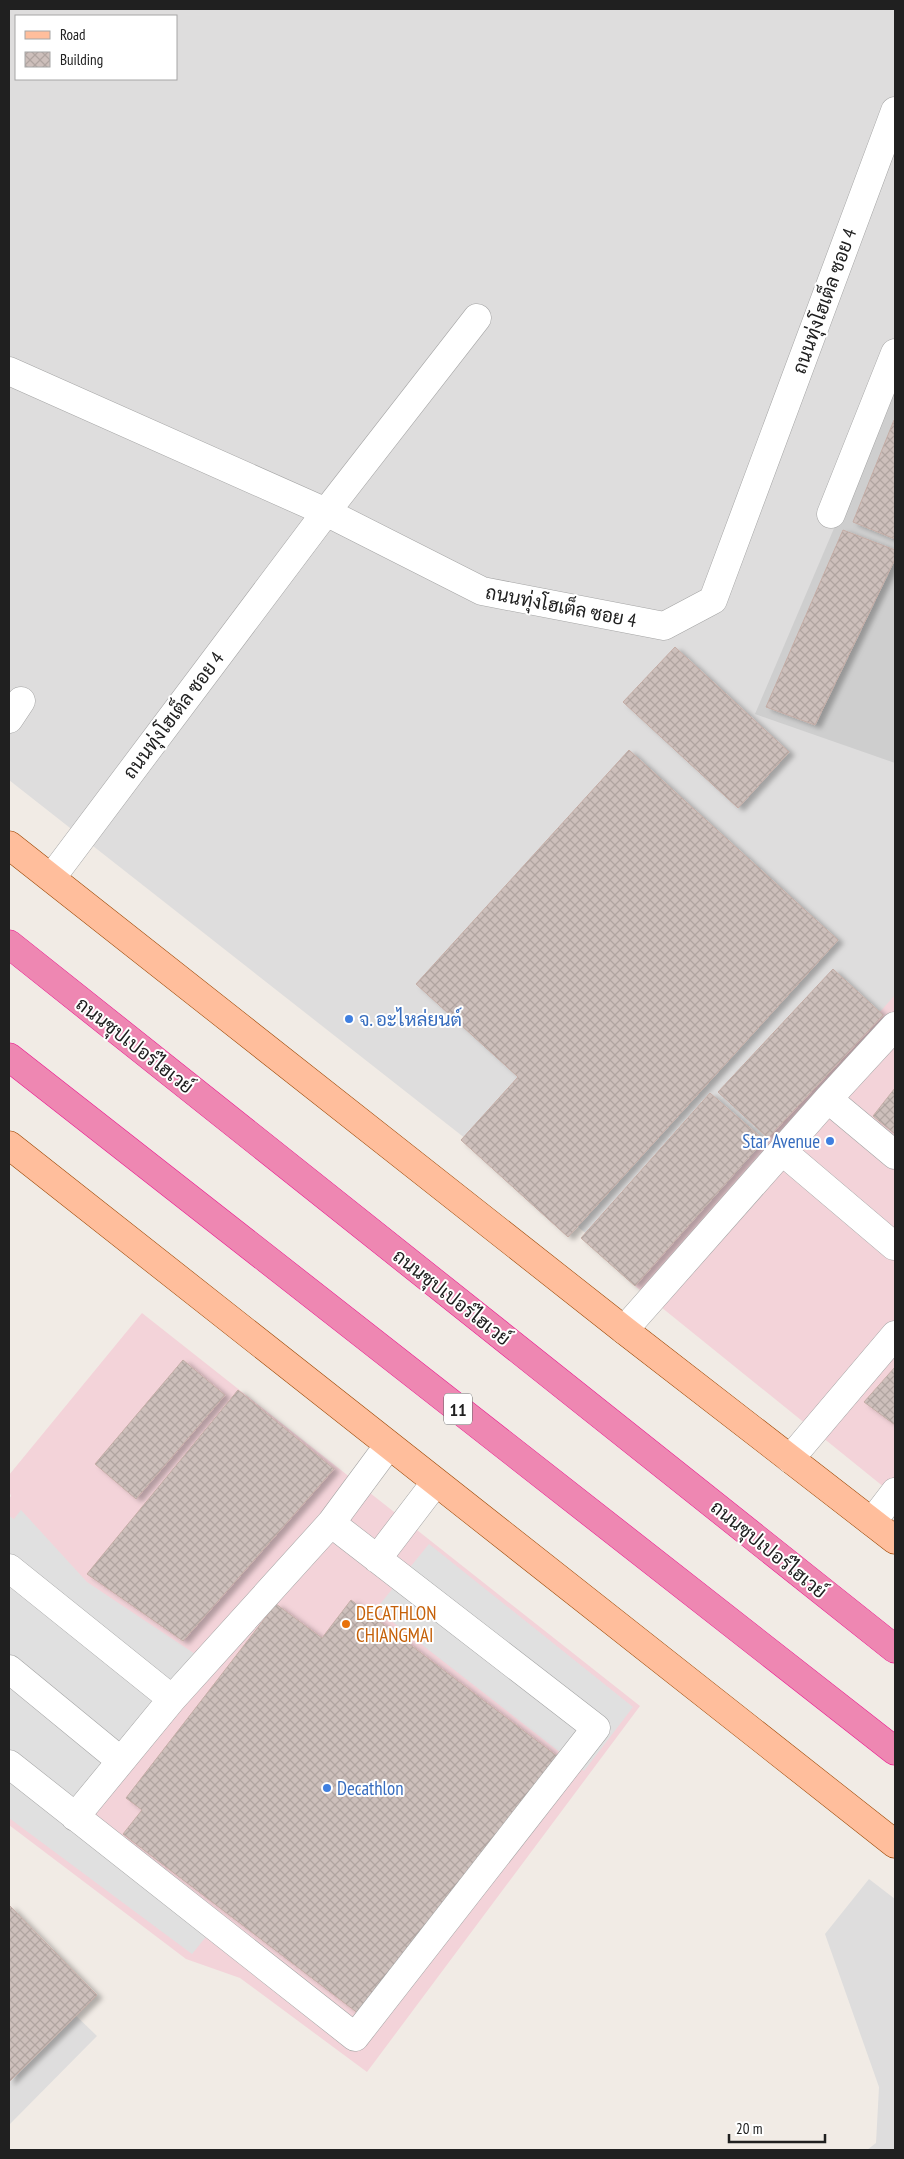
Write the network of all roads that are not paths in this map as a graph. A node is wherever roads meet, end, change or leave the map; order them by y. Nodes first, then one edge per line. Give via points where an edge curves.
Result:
1 (895, 111) edge
2 (477, 318) dead end
3 (895, 353) edge
4 (9, 371) edge
5 (326, 512) junction
6 (831, 514) dead end
7 (9, 845) edge
8 (52, 878) junction
9 (9, 944) edge
10 (895, 1026) edge
11 (13, 1062) edge
12 (828, 1099) junction
13 (9, 1145) edge
14 (782, 1151) junction
15 (895, 1155) edge
16 (894, 1246) dead end
17 (624, 1330) junction
18 (895, 1336) edge
19 (388, 1446) junction
20 (790, 1459) junction
21 (435, 1483) junction
22 (895, 1492) edge
23 (872, 1522) junction
24 (331, 1523) junction
25 (895, 1540) edge
26 (377, 1559) junction
27 (9, 1568) edge
28 (895, 1649) edge
29 (9, 1669) edge
30 (172, 1699) junction
31 (895, 1751) edge
32 (121, 1761) junction
33 (9, 1764) edge
34 (75, 1817) junction
35 (895, 1844) edge

1 - 5 street, ถนนทุ่งโฮเต็ล ซอย 4 via 713,600 664,626 482,591
2 - 5 street
3 - 6 street
4 - 5 street
5 - 8 street, ถนนทุ่งโฮเต็ล ซอย 4
7 - 8 main road
8 - 17 main road
9 - 28 highway, ถนนซุปเปอร์ไฮเวย์
10 - 12 street
11 - 31 highway, 11
12 - 14 street
12 - 15 street
13 - 19 main road
14 - 16 street
14 - 17 street
17 - 20 main road
18 - 20 street
19 - 21 main road
19 - 24 street
20 - 23 main road
21 - 26 street
21 - 35 main road
22 - 23 street
23 - 25 main road
24 - 26 street
24 - 30 street
26 - 34 street via 596,1728 355,2038
27 - 30 street
29 - 32 street
30 - 32 street
32 - 34 street
33 - 34 street

